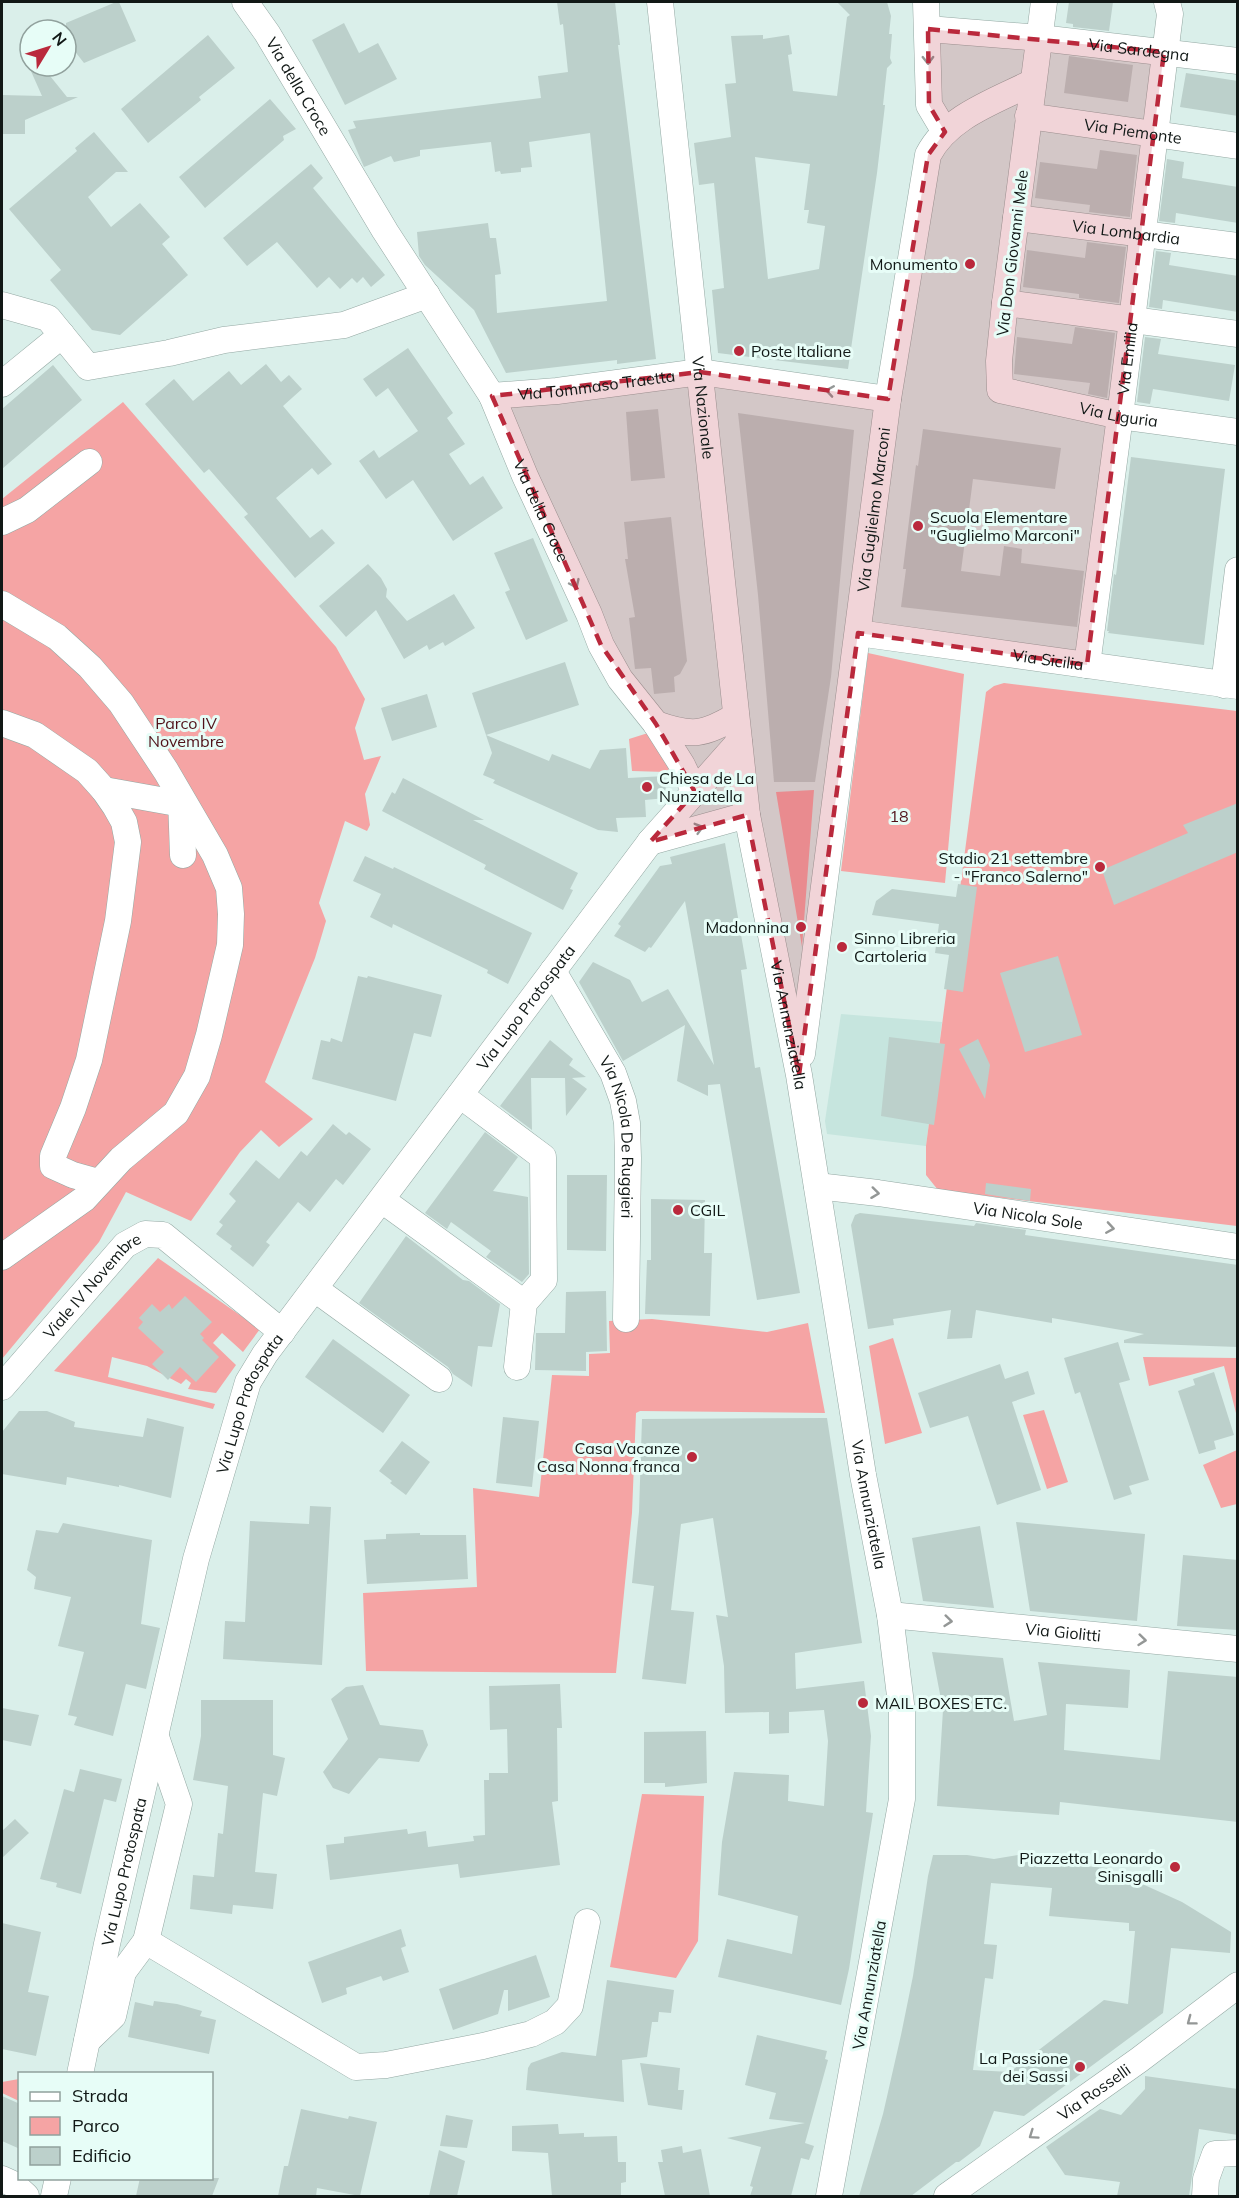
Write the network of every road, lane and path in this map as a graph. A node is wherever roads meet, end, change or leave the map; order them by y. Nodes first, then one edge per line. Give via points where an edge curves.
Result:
1 (245, 2) edge
2 (263, 2) edge
3 (660, 2) edge
4 (926, 2) edge
5 (1044, 2) edge
6 (1173, 6) edge
7 (928, 29) junction
8 (267, 33) junction
9 (1040, 38) junction
10 (1164, 52) junction
11 (1238, 60) edge
12 (1033, 82) junction
13 (1028, 116) junction
14 (945, 132) junction
15 (1154, 135) junction
16 (1238, 146) edge
17 (1016, 218) junction
18 (1142, 234) junction
19 (1238, 246) edge
20 (427, 295) junction
21 (1005, 303) junction
22 (2, 305) edge
23 (1131, 320) junction
24 (62, 334) junction
25 (1238, 334) edge
26 (700, 372) junction
27 (2, 384) edge
28 (1000, 390) joint
29 (492, 396) junction
30 (888, 399) junction
31 (1120, 416) junction
32 (1238, 432) edge
33 (89, 462) dead end
34 (2, 522) edge
35 (1238, 570) edge
36 (2, 604) edge
37 (858, 633) junction
38 (1087, 665) junction
39 (1231, 686) edge
40 (736, 716) junction
41 (2, 723) edge
42 (656, 724) junction
43 (739, 742) junction
44 (104, 790) junction
45 (694, 792) junction
46 (182, 799) junction
47 (747, 815) junction
48 (650, 842) junction
49 (183, 855) dead end
50 (553, 971) junction
51 (799, 1075) junction
52 (460, 1095) junction
53 (98, 1182) junction
54 (817, 1186) junction
55 (382, 1200) junction
56 (1238, 1247) edge
57 (2, 1257) edge
58 (315, 1289) junction
59 (524, 1303) junction
60 (626, 1318) dead end
61 (282, 1332) junction
62 (517, 1367) dead end
63 (439, 1379) dead end
64 (2, 1387) edge
65 (890, 1615) junction
66 (1238, 1649) edge
67 (156, 1736) junction
68 (587, 1922) dead end
69 (146, 1941) junction
70 (1238, 1986) edge
71 (87, 2041) junction
72 (80, 2072) edge
73 (1226, 2154) edge
74 (2, 2179) edge
75 (58, 2180) edge
76 (26, 2196) edge
77 (54, 2196) edge
78 (829, 2196) edge
79 (947, 2196) edge
80 (1205, 2196) edge

1 - 8 street, Via della Croce
2 - 8 street
3 - 26 street, Via Nazionale
4 - 7 street
5 - 9 street
6 - 10 street, Via Emilia
7 - 9 street, Via Sardegna
7 -> 14 street via 929,105
8 - 20 street, Via della Croce
9 - 10 street, Via Sardegna
9 - 12 street
10 - 11 street, Via Sardegna
10 - 15 street, Via Emilia
12 - 13 street, Via Don Giovanni Mele
12 - 14 street, Via Guglielmo Marconi
13 - 15 street, Via Piemonte
13 - 17 street, Via Don Giovanni Mele
14 - 30 street, Via Guglielmo Marconi via 928,155
15 - 16 street, Via Piemonte
15 - 18 street, Via Emilia
17 - 18 street, Via Lombardia
17 - 21 street, Via Don Giovanni Mele
18 - 19 street, Via Lombardia
18 - 23 street, Via Emilia
20 - 24 street via 344,325 224,340 88,367
20 - 29 street, Via della Croce
21 - 23 street
21 - 28 street, Via Don Giovanni Mele
22 - 24 street via 48,318
23 - 25 street
23 - 31 street, Via Emilia
24 - 27 street
26 - 29 street, Via Tommaso Traetta
30 -> 26 street
26 - 40 street, Via Nazionale
28 - 31 street, Via Liguria
29 -> 42 street, Via della Croce via 601,645 620,679
30 - 37 street, Via Guglielmo Marconi
31 - 32 street, Via Liguria
31 - 38 street, Via Emilia
33 - 34 street via 27,510
35 - 39 street
36 - 46 street via 57,637 90,667 121,703
37 - 38 street, Via Sicilia
37 - 51 street, Via Guglielmo Marconi
38 - 39 street, Via Sicilia
40 - 42 street via 697,733
40 - 43 street, Via Nazionale
41 - 44 street via 35,735 87,771
42 - 45 street, Via della Croce
43 - 45 street, Via Lupo Protospata
43 - 47 street, Via Nazionale
44 - 46 street via 171,802
44 - 53 street via 124,822 128,842 118,921 89,1060 53,1156 53,1166
45 - 48 street, Via Lupo Protospata
46 - 49 street
46 - 53 street via 215,855 229,888 230,945 197,1076 176,1113
48 -> 47 street
47 - 51 street, Via Annunziatella
48 - 50 street, Via Lupo Protospata
50 - 52 street, Via Lupo Protospata
50 - 60 street, Via Nicola De Ruggieri via 613,1073 623,1101 628,1158
51 - 54 street, Via Annunziatella
52 - 55 street, Via Lupo Protospata
52 - 59 street via 543,1157 544,1280
53 - 57 street via 84,1199
54 -> 56 street, Via Nicola Sole
54 - 65 street, Via Annunziatella via 863,1475
55 - 58 street, Via Lupo Protospata
55 - 59 street
58 - 61 street, Via Lupo Protospata
58 - 63 street
59 - 62 street
61 - 64 street, Viale IV Novembre via 163,1235 145,1234 125,1245
61 - 67 street, Via Lupo Protospata via 248,1382 196,1559
65 -> 66 street, Via Giolitti
65 - 78 street, Via Annunziatella via 902,1712 902,1799
67 - 69 street via 179,1804
67 - 71 street, Via Lupo Protospata
68 - 69 street via 570,2006 555,2022 531,2034 483,2046 356,2067
69 - 71 street via 123,1972 113,2016
70 -> 79 street, Via Rosselli
71 - 72 street, Via Lupo Protospata
73 - 80 street via 1206,2179
74 - 76 street
75 - 77 street

